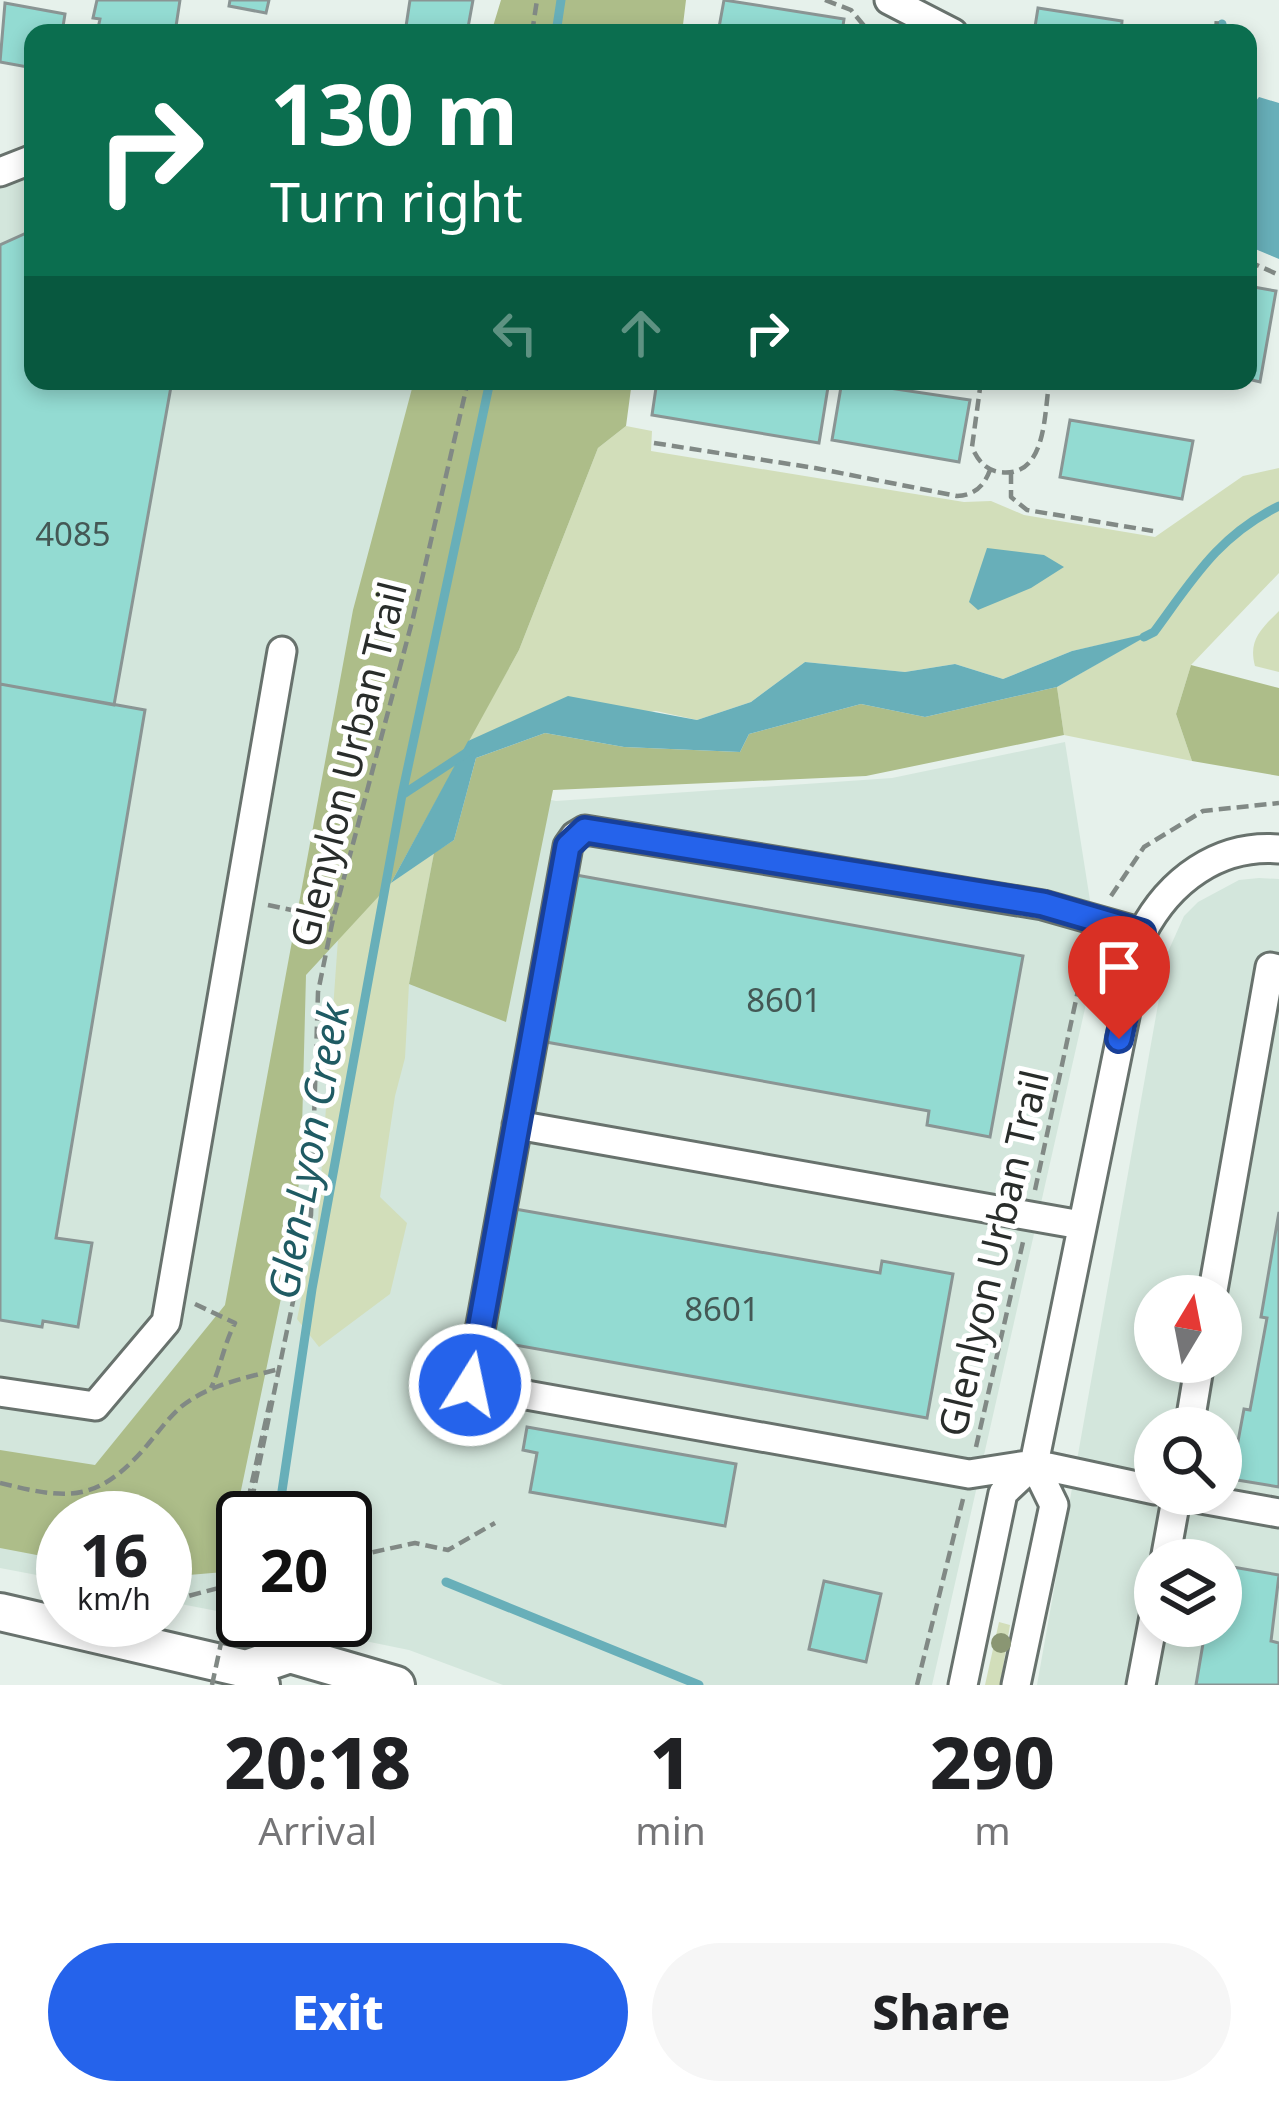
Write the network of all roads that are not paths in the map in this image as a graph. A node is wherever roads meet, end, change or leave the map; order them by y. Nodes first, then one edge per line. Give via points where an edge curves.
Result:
1 (889, 0) edge
2 (936, 24) edge
3 (282, 651) dead end
4 (1279, 849) edge
5 (1142, 933) junction
6 (1279, 968) edge
7 (517, 1125) junction
8 (1081, 1225) junction
9 (1216, 1275) edge
10 (0, 1392) edge
11 (1034, 1464) junction
12 (1134, 1485) edge
13 (1242, 1506) edge
14 (1279, 1513) edge
15 (0, 1612) edge
16 (1148, 1647) edge
17 (253, 1677) edge
18 (396, 1685) edge
19 (963, 1685) edge
20 (1016, 1685) edge
21 (1141, 1685) edge

1 - 2 street
3 - 10 street via 166,1322 95,1406
4 - 5 street via 1228,854 1187,875
5 - 7 street via 1043,904 585,830 568,846
5 - 8 street
6 - 9 street via 1270,967
7 - 8 street
7 - 11 street via 470,1385 969,1474
8 - 11 street
11 - 12 street
11 - 19 street via 1003,1492
11 - 20 street via 1054,1505
13 - 14 street
15 - 17 main road
16 - 21 street
17 - 18 main road via 290,1654

